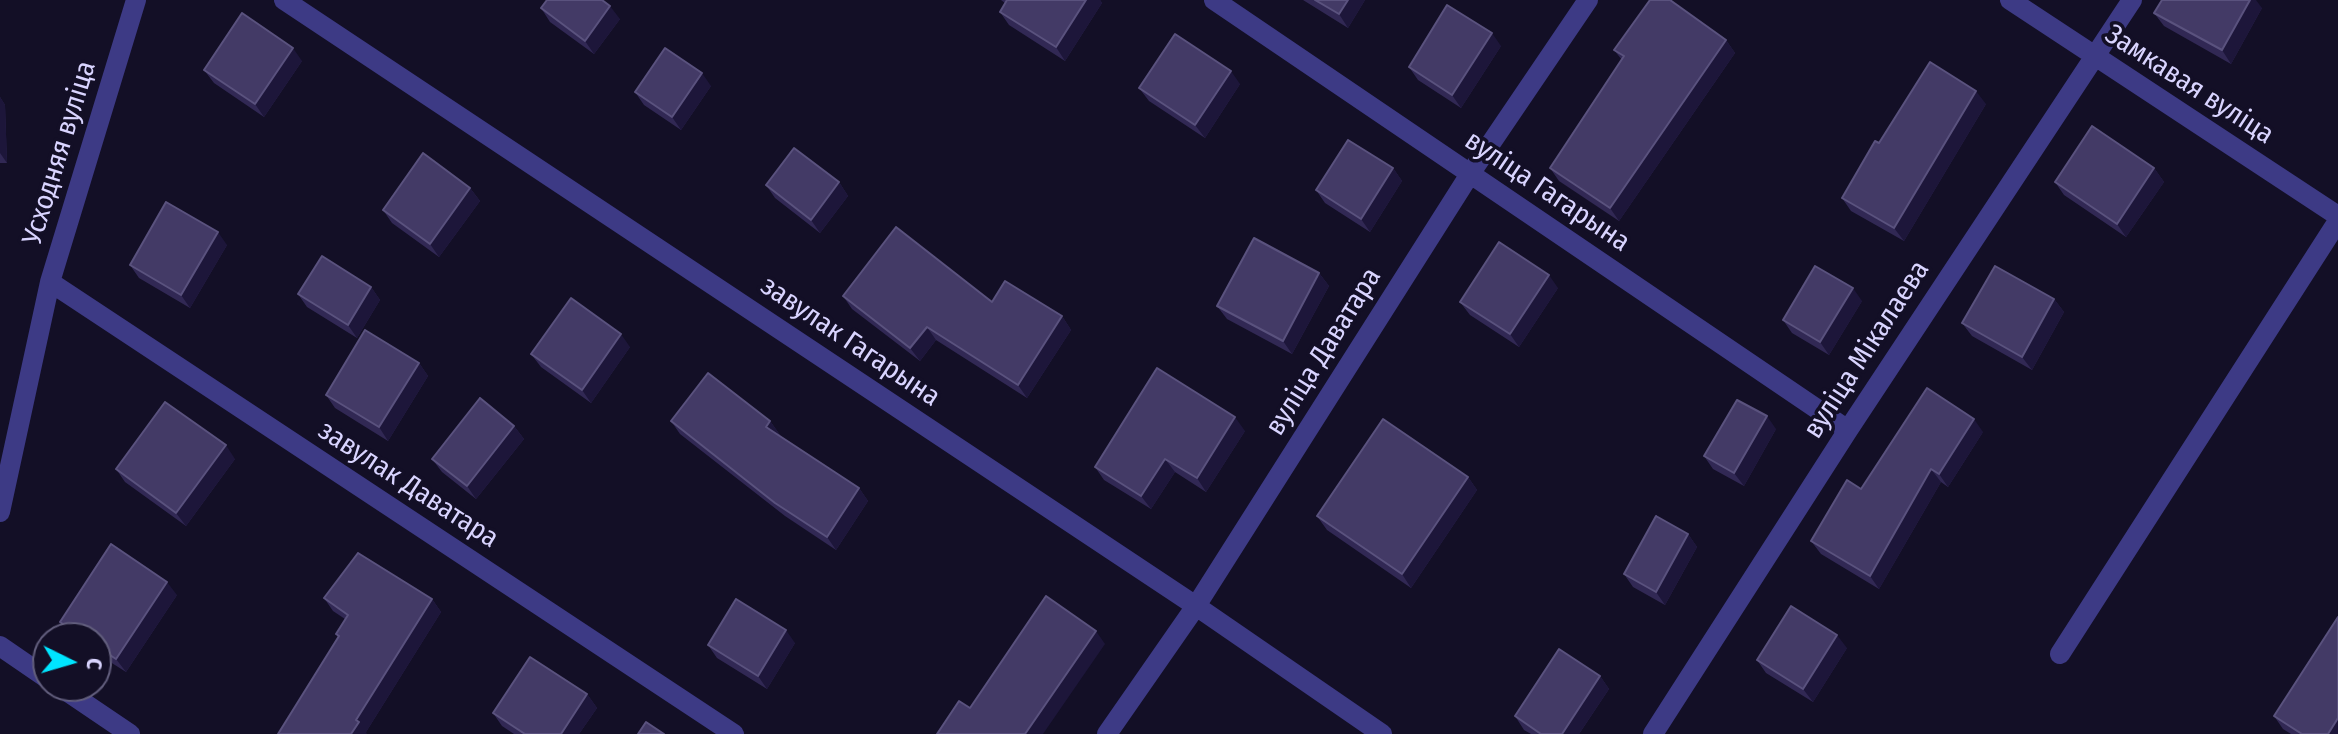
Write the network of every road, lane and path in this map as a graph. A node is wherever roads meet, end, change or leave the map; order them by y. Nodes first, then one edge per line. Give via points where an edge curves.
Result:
1 (136, 0) edge
2 (284, 0) edge
3 (1214, 0) edge
4 (1588, 0) edge
5 (2010, 0) edge
6 (2132, 0) edge
7 (2095, 58) junction
8 (1470, 174) junction
9 (2338, 218) edge
10 (50, 282) junction
11 (1848, 430) junction
12 (0, 512) edge
13 (1196, 606) junction
14 (0, 646) edge
15 (2060, 654) dead end
16 (32, 668) edge
17 (83, 702) edge
18 (130, 734) edge
19 (734, 734) edge
20 (1107, 734) edge
21 (1382, 734) edge
22 (1653, 734) edge

1 - 10 street, Усходняя вуліца
2 - 13 street, завулак Гагарына
3 - 8 street, вуліца Гагарына
4 - 8 street, вуліца Даватара
5 - 7 street, Замкавая вуліца
6 - 7 street, вуліца Мікалаева
7 - 9 street, Замкавая вуліца
7 - 11 street, вуліца Мікалаева
8 - 11 street, вуліца Гагарына
8 - 13 street, вуліца Даватара
9 - 15 street
10 - 12 street, Усходняя вуліца
10 - 19 street, завулак Даватара
11 - 22 street, вуліца Мікалаева
13 - 20 street, вуліца Даватара
13 - 21 street, завулак Гагарына
14 - 16 street
17 - 18 street

